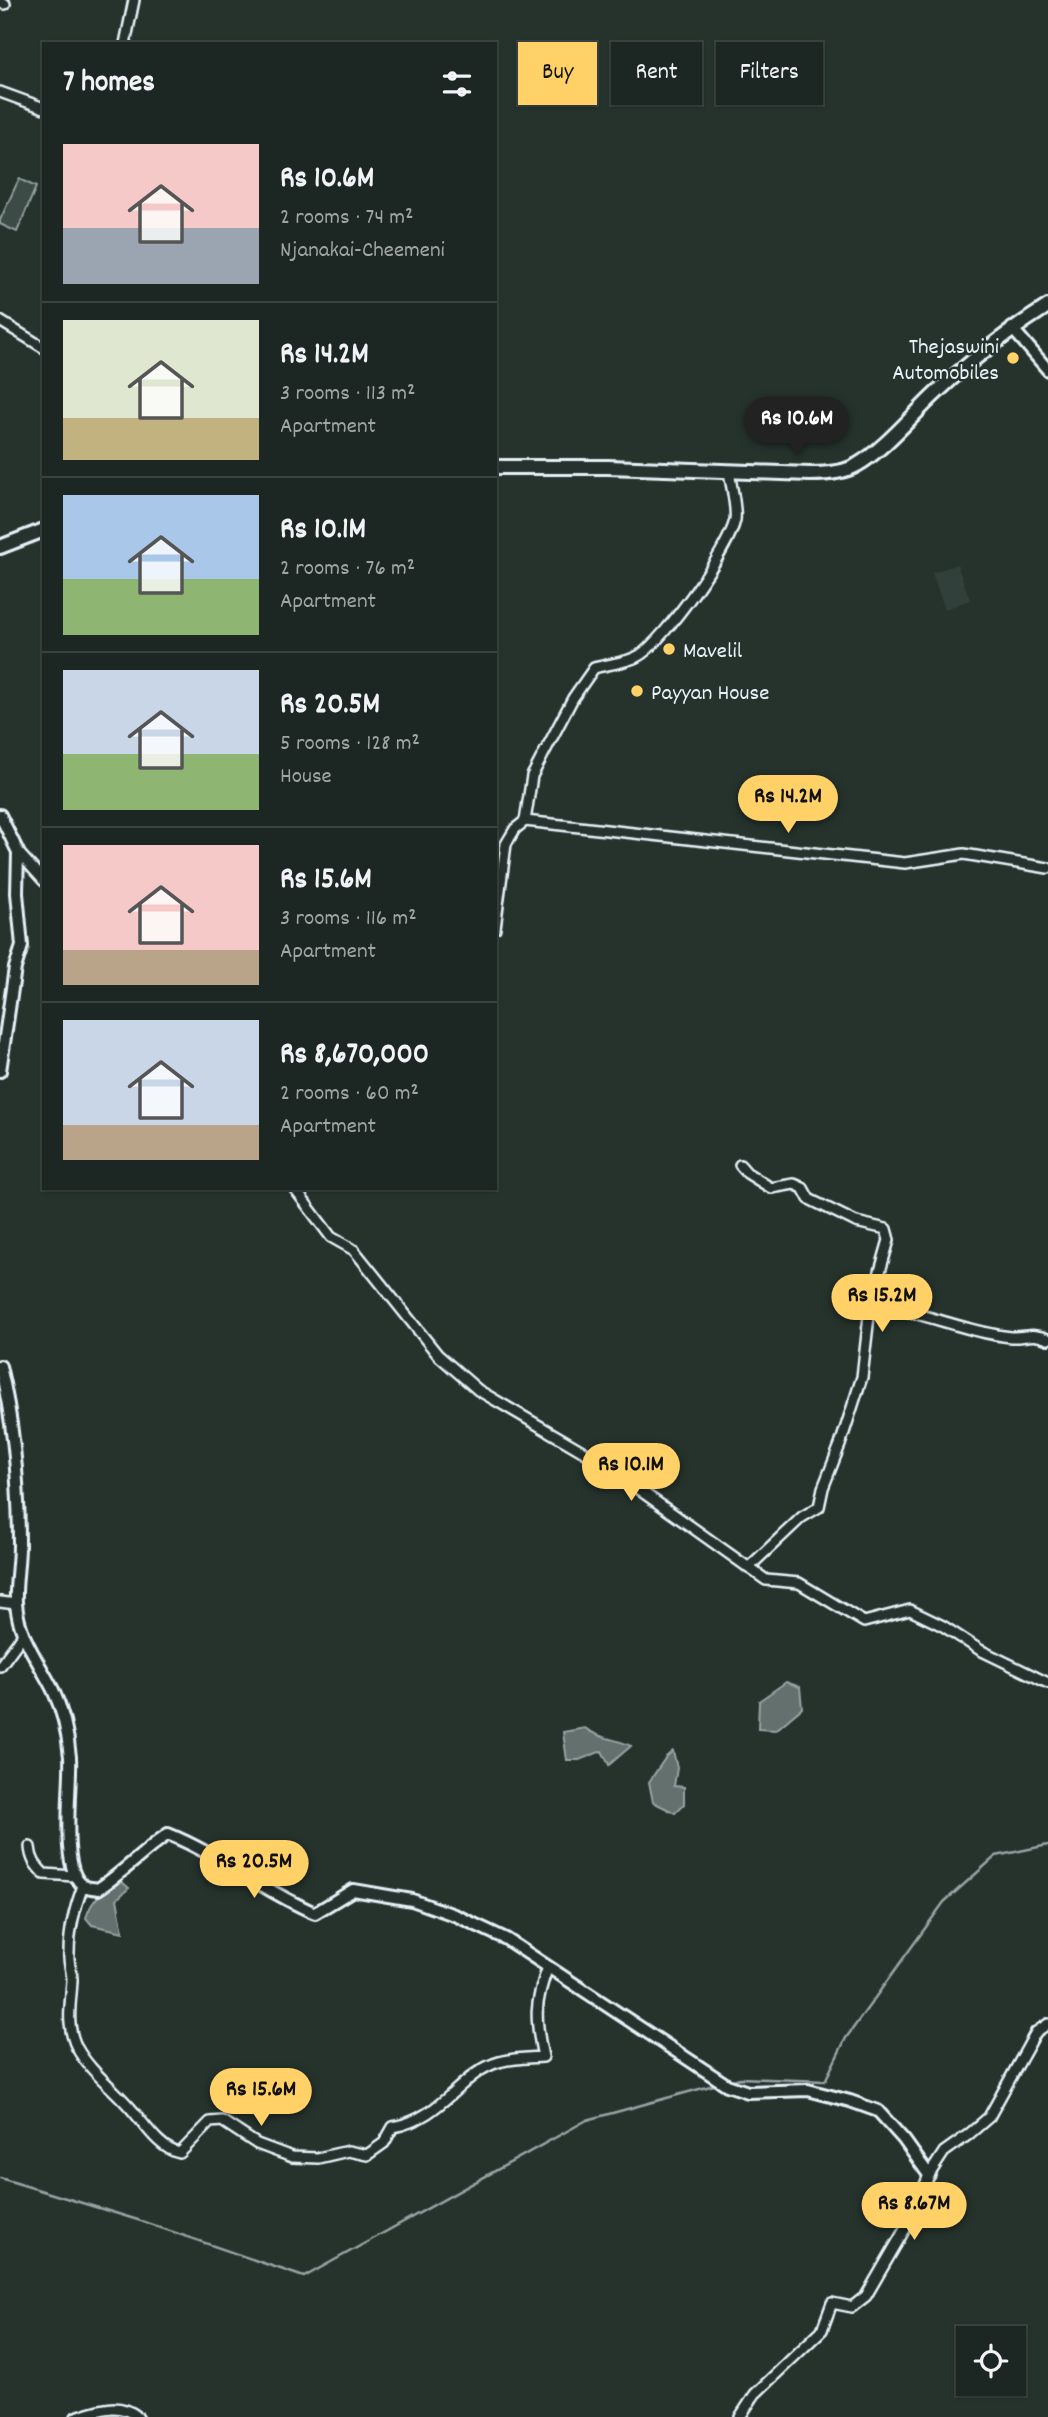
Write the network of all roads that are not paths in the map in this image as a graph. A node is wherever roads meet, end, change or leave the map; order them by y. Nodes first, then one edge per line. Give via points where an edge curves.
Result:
1 (134, 0) edge
2 (125, 42) edge
3 (0, 92) edge
4 (42, 107) edge
5 (1048, 306) edge
6 (0, 321) edge
7 (1012, 328) junction
8 (42, 347) edge
9 (1048, 370) edge
10 (497, 467) edge
11 (729, 472) junction
12 (42, 531) edge
13 (0, 547) edge
14 (0, 815) edge
15 (525, 821) junction
16 (18, 852) junction
17 (1048, 868) edge
18 (42, 879) edge
19 (497, 913) edge
20 (0, 1071) edge
21 (740, 1165) dead end
22 (296, 1190) edge
23 (871, 1306) junction
24 (1048, 1339) edge
25 (0, 1366) edge
26 (3, 1390) edge
27 (748, 1568) junction
28 (0, 1602) edge
29 (16, 1604) junction
30 (23, 1635) junction
31 (0, 1666) edge
32 (1048, 1683) edge
33 (30, 1847) dead end
34 (74, 1876) junction
35 (83, 1886) junction
36 (548, 1967) junction
37 (1048, 2025) edge
38 (929, 2175) junction
39 (76, 2417) edge
40 (138, 2417) edge
41 (740, 2417) edge

1 - 2 street
3 - 4 street
5 - 7 main road
6 - 8 street
7 - 9 street
7 - 11 main road via 855,466 828,474
10 - 11 main road
11 - 15 street via 735,519 718,558 663,633 639,656 594,668 532,776
12 - 13 main road
14 - 16 street
15 - 17 street via 905,863 964,854
15 - 19 street via 506,844
16 - 18 street
16 - 20 street via 22,946
21 - 23 street via 771,1188 794,1184 803,1188 809,1199 856,1222 886,1229 888,1240
22 - 27 street via 331,1237 354,1250 438,1354 478,1390 596,1459
23 - 24 street via 1013,1337 1032,1334
23 - 27 street via 862,1377 819,1507
25 - 26 street
26 - 29 street via 11,1414 17,1493
27 - 32 street via 766,1580 799,1583 864,1622 910,1610
28 - 29 street
29 - 30 street
30 - 31 street
30 - 34 street via 55,1694 68,1733 71,1779 67,1818
33 - 34 street via 35,1866 44,1874
34 - 35 street
35 - 36 street via 98,1889 168,1835 199,1847 315,1913 353,1890 411,1900 506,1939
35 - 36 street via 68,1955 72,1979 69,2026 76,2047 173,2152 180,2152 210,2122 222,2122 257,2144 292,2157 318,2158 348,2151 368,2155 393,2127 411,2124 439,2107 497,2062 543,2057 536,2012
36 - 38 street via 727,2085 748,2092 808,2090 878,2112
37 - 38 street via 1036,2032 989,2117 944,2152
38 - 41 street via 912,2217 866,2296 852,2306 832,2303 822,2330 755,2394
39 - 40 street via 103,2408 128,2409

